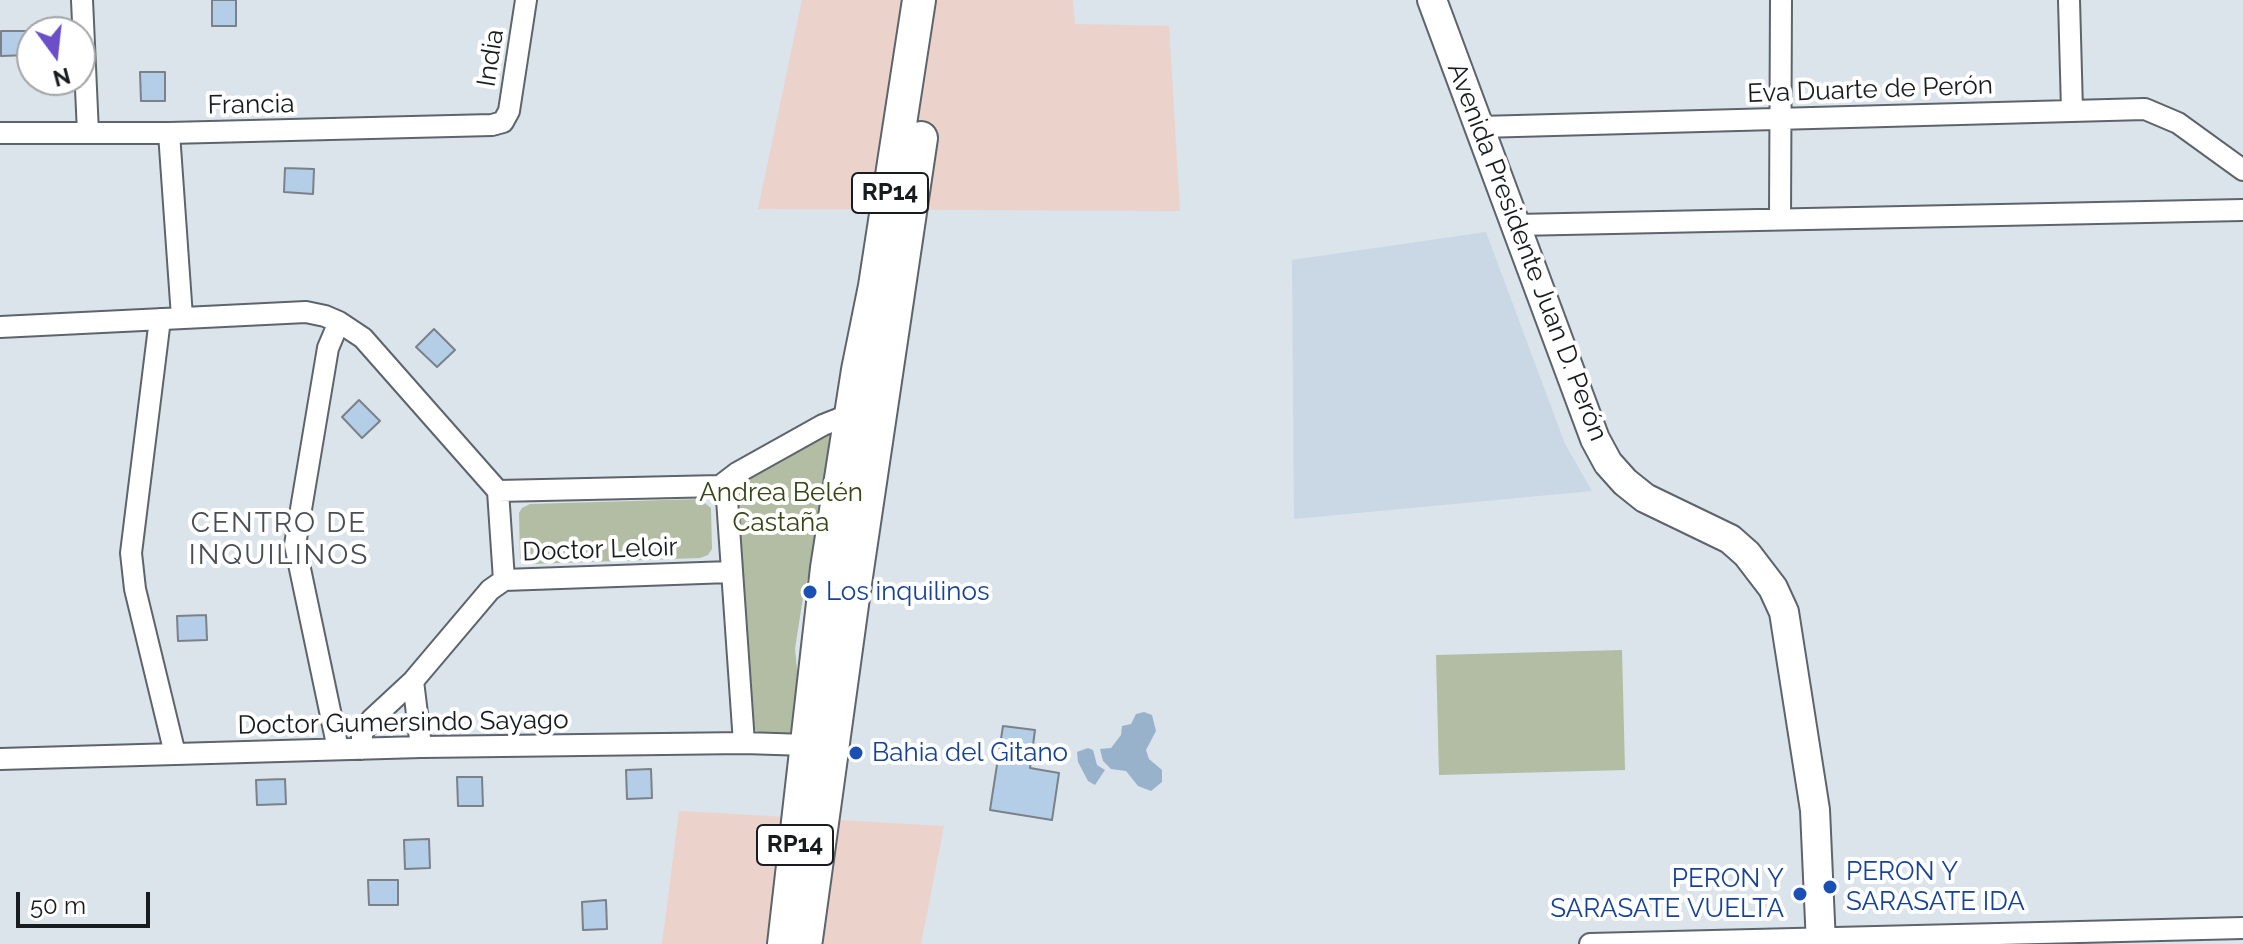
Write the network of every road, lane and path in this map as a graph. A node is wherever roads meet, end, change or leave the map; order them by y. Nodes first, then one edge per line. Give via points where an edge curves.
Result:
1 (82, 0) edge
2 (526, 0) edge
3 (919, 0) edge
4 (941, 0) edge
5 (1432, 0) edge
6 (1781, 0) edge
7 (2069, 0) edge
8 (2072, 110) junction
9 (1780, 119) junction
10 (503, 122) joint
11 (1480, 127) junction
12 (0, 133) edge
13 (88, 133) junction
14 (169, 133) junction
15 (2243, 170) edge
16 (2243, 210) edge
17 (1780, 219) junction
18 (1516, 225) junction
19 (182, 317) junction
20 (160, 319) junction
21 (339, 322) junction
22 (0, 327) edge
23 (866, 416) junction
24 (720, 486) junction
25 (498, 491) junction
26 (730, 572) junction
27 (504, 580) junction
28 (413, 681) junction
29 (744, 743) junction
30 (807, 745) junction
31 (421, 747) junction
32 (338, 749) junction
33 (362, 749) junction
34 (175, 754) junction
35 (0, 759) edge
36 (2243, 928) edge
37 (1821, 942) edge
38 (784, 944) edge
39 (805, 944) edge
40 (1590, 944) edge

1 - 13 street
2 - 10 street, India
3 - 23 main road, RP14 via 877,272
4 - 23 main road, RP14 via 905,249
5 - 11 main road, Avenida Presidente Juan D. Perón
6 - 9 street
7 - 8 street
8 - 9 street, Eva Duarte de Perón
8 - 15 street, Eva Duarte de Perón via 2145,109 2165,116
9 - 11 street, Eva Duarte de Perón
9 - 17 street
10 - 14 street, Francia
11 - 18 main road, Avenida Presidente Juan D. Perón
12 - 13 street, Francia
13 - 14 street, Francia
14 - 19 street
16 - 17 street
17 - 18 street
18 - 37 main road, Avenida Presidente Juan D. Perón via 1608,463 1645,498 1730,539 1761,569 1784,612 1815,810
19 - 20 street
19 - 21 street via 306,312
20 - 22 street
20 - 34 street via 131,553
21 - 25 street via 363,338
21 - 32 street via 328,348 295,545
23 - 24 street via 811,432
23 - 30 main road, RP14 via 827,568
23 - 39 main road, RP14 via 854,590
24 - 25 street
24 - 26 street via 727,499
25 - 27 street
26 - 27 street, Doctor Leloir
26 - 29 street
27 - 28 street, Doctor Leloir
28 - 31 street
28 - 33 street, Doctor Leloir via 372,719 362,733
29 - 30 street, Doctor Gumersindo Sayago
29 - 31 street, Doctor Gumersindo Sayago
30 - 38 main road, RP14
31 - 33 street, Doctor Gumersindo Sayago
32 - 33 street, Doctor Gumersindo Sayago
32 - 34 street, Doctor Gumersindo Sayago
34 - 35 street, Doctor Gumersindo Sayago
36 - 37 street
37 - 40 street

